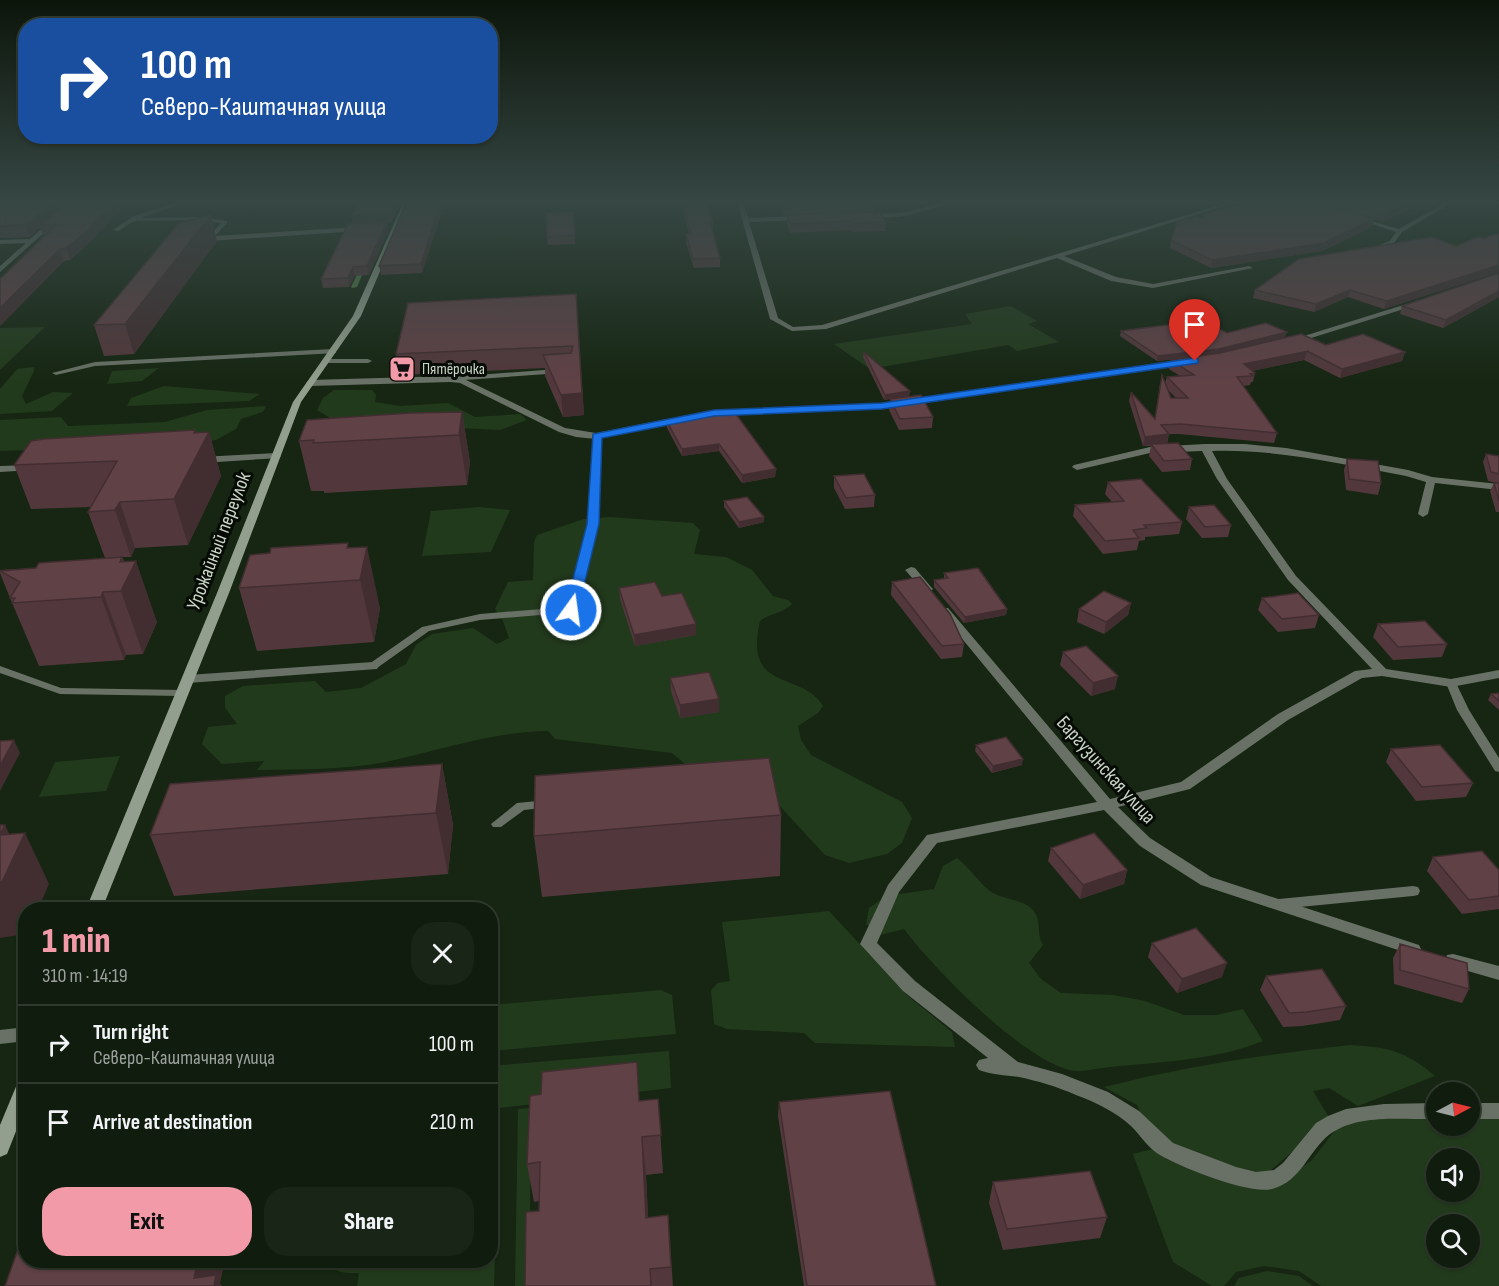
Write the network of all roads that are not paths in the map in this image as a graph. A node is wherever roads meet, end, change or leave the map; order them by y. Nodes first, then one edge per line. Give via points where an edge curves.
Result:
1 (380, 261) edge
2 (758, 261) edge
3 (1040, 261) edge
4 (1069, 261) edge
5 (1249, 268) edge
6 (1422, 302) edge
7 (1287, 343) edge
8 (333, 351) junction
9 (326, 361) junction
10 (1195, 361) edge
11 (368, 362) dead end
12 (570, 370) edge
13 (56, 373) dead end
14 (450, 379) junction
15 (310, 383) junction
16 (596, 436) junction
17 (1205, 447) junction
18 (276, 456) junction
19 (192, 460) edge
20 (37, 467) edge
21 (1077, 467) dead end
22 (0, 469) edge
23 (1431, 480) junction
24 (1499, 487) edge
25 (1423, 514) dead end
26 (911, 570) dead end
27 (373, 666) joint
28 (0, 669) edge
29 (1382, 672) junction
30 (1499, 674) edge
31 (188, 679) junction
32 (1450, 683) junction
33 (182, 693) junction
34 (1499, 768) edge
35 (555, 804) edge
36 (1107, 806) junction
37 (497, 824) dead end
38 (1413, 891) dead end
39 (97, 902) edge
40 (1275, 905) junction
41 (1499, 973) edge
42 (18, 1035) edge
43 (0, 1037) edge
44 (986, 1065) dead end
45 (1011, 1066) junction
46 (18, 1103) edge
47 (1480, 1111) edge
48 (1499, 1111) edge
49 (1426, 1112) edge
50 (0, 1149) edge

1 - 8 street, Урожайный переулок via 357,316
2 - 3 street via 774,319 792,329 823,327
4 - 5 street via 1114,279 1153,286
6 - 7 street
8 - 9 street, Урожайный переулок
8 - 13 lane via 95,364
9 - 11 lane
9 - 15 street, Урожайный переулок
10 - 16 street via 882,406 714,413
12 - 14 lane
14 - 15 street
14 - 16 street via 478,387 562,430
15 - 18 street, Урожайный переулок via 297,402
16 - 27 lane via 593,524 571,610 480,617 426,629
17 - 21 street via 1150,450
17 - 23 street via 1286,451
17 - 29 street via 1222,479 1292,578
18 - 19 street
18 - 31 street, Урожайный переулок
20 - 22 street
23 - 24 street
23 - 25 street
26 - 36 street, Баргузинская улица
27 - 31 street
28 - 33 lane via 60,691
29 - 32 street
29 - 36 street via 1359,674 1283,717 1185,786
30 - 32 street
31 - 33 street, Урожайный переулок
32 - 34 lane
33 - 39 street, Урожайный переулок
35 - 37 lane via 521,806
36 - 40 street, Баргузинская улица via 1145,842 1206,881
36 - 45 street via 932,839 893,888 868,944 909,986
38 - 40 lane
40 - 41 street, Баргузинская улица
42 - 43 street
44 - 45 street
45 - 49 street via 1073,1084 1133,1117 1165,1148 1256,1181 1277,1180 1290,1172 1319,1131 1333,1122 1355,1115
46 - 50 street
47 - 48 street

